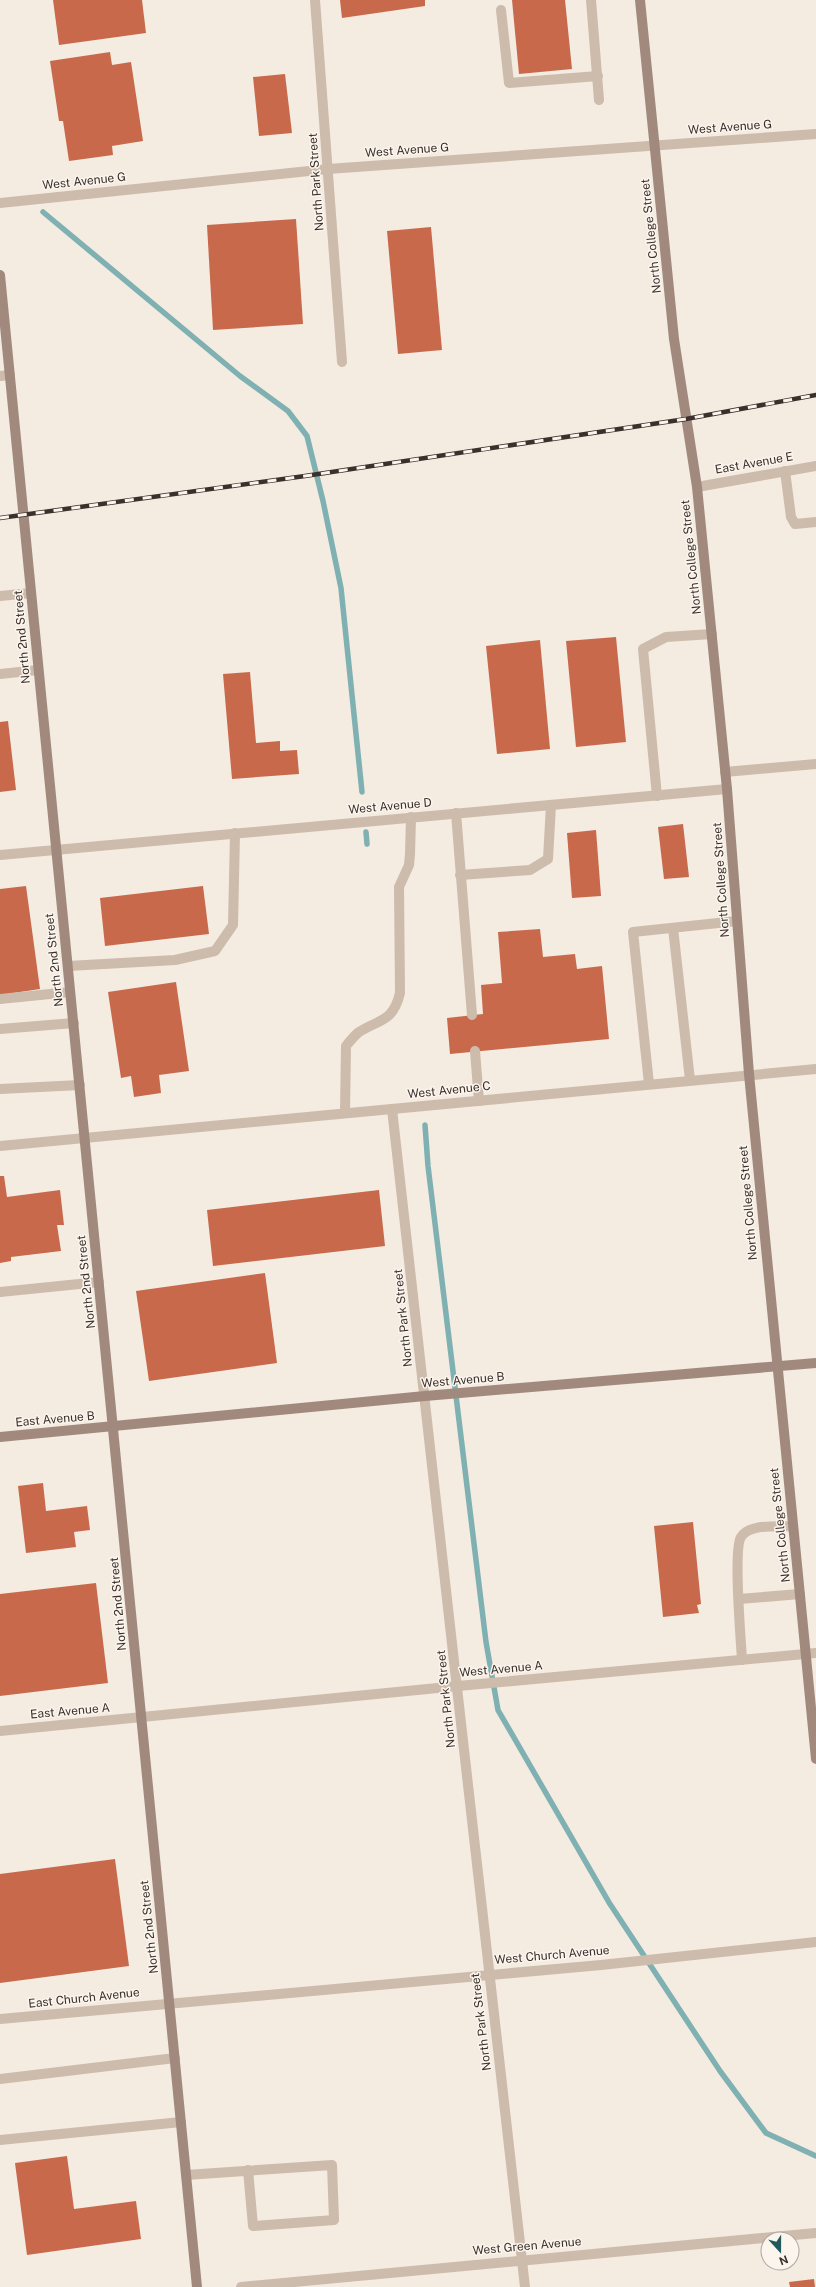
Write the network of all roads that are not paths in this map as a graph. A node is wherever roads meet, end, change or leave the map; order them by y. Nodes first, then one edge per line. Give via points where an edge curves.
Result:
1 (315, 0) edge
2 (591, 0) edge
3 (640, 0) edge
4 (501, 10) dead end
5 (598, 76) junction
6 (599, 100) dead end
7 (816, 134) edge
8 (655, 145) junction
9 (328, 168) junction
10 (0, 204) edge
11 (0, 275) edge
12 (342, 362) dead end
13 (5, 375) edge
14 (816, 466) edge
15 (785, 471) junction
16 (697, 487) junction
17 (816, 522) edge
18 (31, 593) junction
19 (0, 596) edge
20 (712, 634) junction
21 (38, 670) junction
22 (0, 674) edge
23 (816, 764) edge
24 (725, 772) junction
25 (727, 789) junction
26 (657, 796) junction
27 (551, 805) junction
28 (456, 814) junction
29 (411, 818) junction
30 (235, 833) junction
31 (56, 849) junction
32 (0, 855) edge
33 (460, 875) junction
34 (737, 921) junction
35 (674, 928) junction
36 (68, 966) junction
37 (70, 992) junction
38 (0, 999) edge
39 (472, 1015) dead end
40 (74, 1024) junction
41 (0, 1030) edge
42 (475, 1051) dead end
43 (816, 1068) edge
44 (749, 1074) junction
45 (690, 1080) junction
46 (649, 1084) junction
47 (80, 1085) junction
48 (0, 1089) edge
49 (479, 1101) junction
50 (392, 1109) junction
51 (345, 1113) junction
52 (85, 1138) junction
53 (0, 1146) edge
54 (99, 1282) junction
55 (0, 1292) edge
56 (816, 1363) edge
57 (776, 1366) junction
58 (424, 1396) junction
59 (113, 1427) junction
60 (0, 1437) edge
61 (793, 1526) junction
62 (800, 1594) junction
63 (739, 1599) junction
64 (811, 1654) edge
65 (742, 1660) junction
66 (458, 1686) junction
67 (142, 1718) junction
68 (0, 1731) edge
69 (816, 1759) edge
70 (816, 1942) edge
71 (488, 1973) junction
72 (170, 2003) junction
73 (0, 2019) edge
74 (175, 2058) junction
75 (0, 2079) edge
76 (181, 2122) junction
77 (0, 2140) edge
78 (248, 2170) junction
79 (186, 2175) junction
80 (816, 2233) edge
81 (522, 2260) junction
82 (197, 2287) edge
83 (241, 2287) edge
84 (525, 2287) edge

1 - 9 street, North Park Street
2 - 5 street
3 - 8 street, North College Street
4 - 5 street via 509,83
5 - 6 street
7 - 8 street, West Avenue G
8 - 9 street, West Avenue G
8 - 16 street, North College Street via 674,339
9 - 10 street, West Avenue G
9 - 12 street, North Park Street
11 - 13 street, North 2nd Street
13 - 18 street, North 2nd Street
14 - 15 street, East Avenue E
15 - 16 street, East Avenue E
15 - 17 street via 791,517 795,524
16 - 20 street, North College Street
18 - 19 street
18 - 21 street, North 2nd Street
20 - 24 street, North College Street
20 - 26 street via 666,637 643,649
21 - 22 street
21 - 31 street, North 2nd Street
23 - 24 street
24 - 25 street, North College Street
25 - 26 street, West Avenue D
25 - 34 street, North College Street
26 - 27 street, West Avenue D
27 - 28 street, West Avenue D
27 - 33 street via 548,859 530,870
28 - 29 street, West Avenue D
28 - 33 street
29 - 30 street, West Avenue D
29 - 51 street via 409,865 399,886 400,993 397,1006 382,1022 359,1033 346,1046
30 - 31 street, West Avenue D
30 - 36 street via 233,925 215,951 175,960
31 - 32 street, West Avenue D
31 - 36 street, North 2nd Street
33 - 39 street
34 - 35 street
34 - 44 street, North College Street
35 - 45 street
35 - 46 street via 633,932
36 - 37 street, North 2nd Street
37 - 38 street
37 - 40 street, North 2nd Street
40 - 41 street
40 - 47 street, North 2nd Street
42 - 49 street
43 - 44 street, West Avenue C
44 - 45 street, West Avenue C
44 - 57 street, North College Street
45 - 46 street, West Avenue C
46 - 49 street, West Avenue C
47 - 48 street
47 - 52 street, North 2nd Street
49 - 50 street, West Avenue C
50 - 51 street, West Avenue C
50 - 58 street, North Park Street
51 - 52 street, West Avenue C
52 - 53 street, West Avenue C
52 - 54 street, North 2nd Street
54 - 55 street
54 - 59 street, North 2nd Street
56 - 57 street, West Avenue B
57 - 58 street, West Avenue B
57 - 61 street, North College Street
58 - 59 street, West Avenue B
58 - 66 street, North Park Street
59 - 60 street, East Avenue B
59 - 67 street, North 2nd Street
61 - 62 street, North College Street
61 - 63 street via 764,1527 748,1531 741,1537 738,1545
62 - 63 street
62 - 64 street, North College Street
63 - 65 street
64 - 65 street, West Avenue A
64 - 69 street, North College Street
65 - 66 street, West Avenue A
66 - 67 street, West Avenue A
66 - 71 street, North Park Street
67 - 68 street, East Avenue A
67 - 72 street, North 2nd Street
70 - 71 street, West Church Avenue via 601,1965
71 - 72 street, West Church Avenue
71 - 81 street, North Park Street
72 - 73 street, East Church Avenue
72 - 74 street, North 2nd Street
74 - 75 street
74 - 76 street, North 2nd Street
76 - 77 street
76 - 79 street, North 2nd Street
78 - 78 street via 332,2165 334,2220 253,2226
78 - 79 street
79 - 82 street, North 2nd Street
80 - 81 street, West Green Avenue
81 - 83 street, West Green Avenue
81 - 84 street, North Park Street

